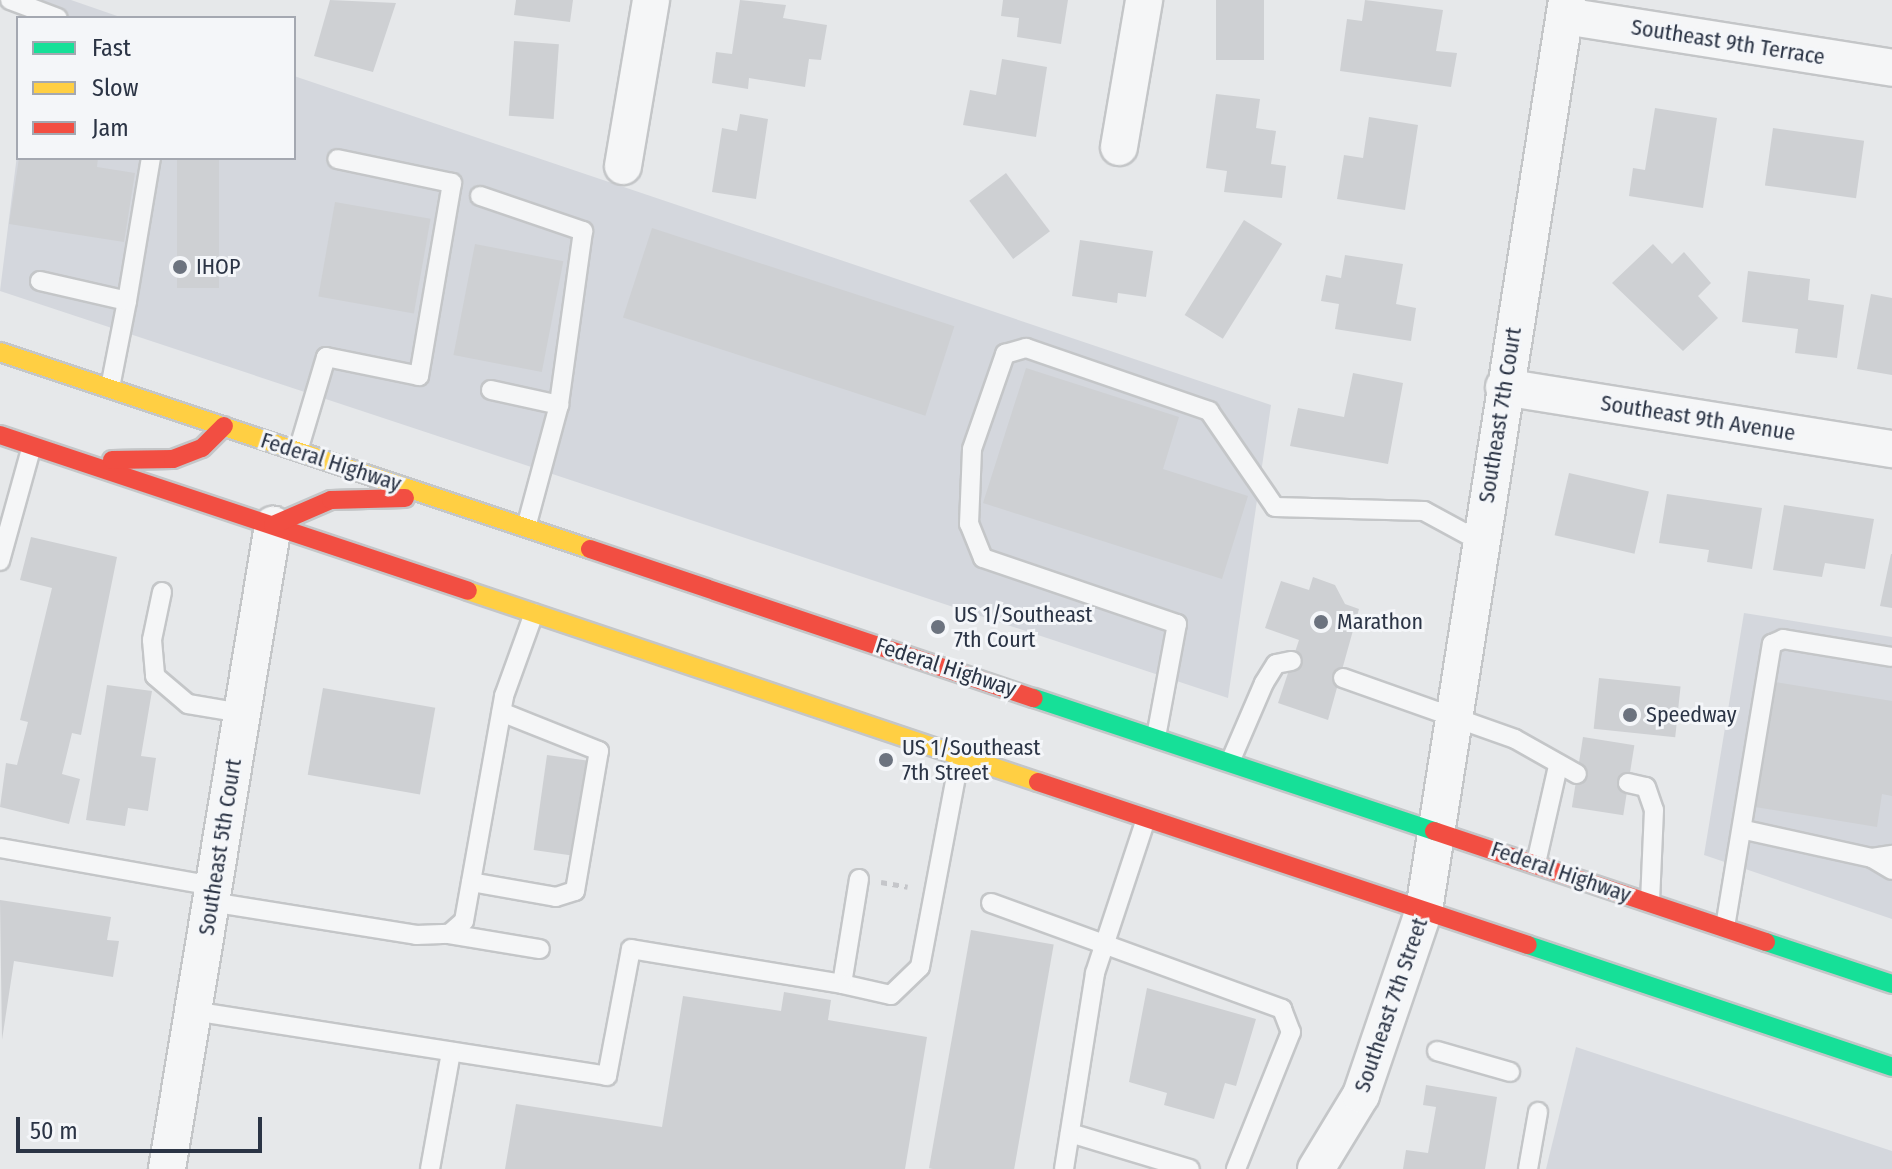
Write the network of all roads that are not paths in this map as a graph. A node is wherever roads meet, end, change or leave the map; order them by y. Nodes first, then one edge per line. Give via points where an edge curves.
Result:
1 (10, 0) edge
2 (651, 0) edge
3 (1144, 0) edge
4 (1566, 8) edge
5 (53, 16) edge
6 (1892, 68) edge
7 (1119, 147) dead end
8 (337, 159) dead end
9 (151, 160) edge
10 (623, 166) dead end
11 (480, 196) dead end
12 (40, 281) dead end
13 (127, 301) junction
14 (0, 352) edge
15 (1504, 387) junction
16 (110, 388) junction
17 (491, 390) dead end
18 (559, 405) junction
19 (224, 426) junction
20 (0, 435) edge
21 (32, 446) junction
22 (1892, 449) edge
23 (298, 451) junction
24 (77, 461) junction
25 (436, 497) junction
26 (273, 525) junction
27 (526, 527) junction
28 (1481, 542) junction
29 (0, 561) edge
30 (162, 592) dead end
31 (534, 613) junction
32 (1892, 657) edge
33 (1292, 661) dead end
34 (1343, 678) dead end
35 (501, 712) junction
36 (242, 713) junction
37 (1456, 719) junction
38 (1156, 737) junction
39 (960, 755) junction
40 (1230, 762) junction
41 (1558, 766) junction
42 (1577, 774) dead end
43 (1628, 783) dead end
44 (1147, 818) junction
45 (1745, 830) junction
46 (1439, 831) junction
47 (0, 848) edge
48 (1892, 855) edge
49 (1872, 858) junction
50 (1536, 863) junction
51 (1892, 870) edge
52 (859, 879) dead end
53 (471, 882) junction
54 (212, 894) junction
55 (1650, 902) junction
56 (991, 903) dead end
57 (1424, 910) junction
58 (1725, 927) junction
59 (449, 934) junction
60 (1104, 945) junction
61 (540, 949) dead end
62 (842, 984) junction
63 (1892, 984) edge
64 (193, 1011) junction
65 (1437, 1051) dead end
66 (451, 1052) junction
67 (1892, 1067) edge
68 (1510, 1072) dead end
69 (1538, 1112) dead end
70 (1070, 1133) junction
71 (167, 1169) edge
72 (430, 1169) edge
73 (1064, 1169) edge
74 (1190, 1169) edge
75 (1236, 1169) edge
76 (1316, 1169) edge
77 (1528, 1169) edge

1 - 5 lane
2 - 10 street
3 - 7 street
4 - 6 street, Southeast 9th Terrace
4 - 15 street, Southeast 7th Court
8 - 23 lane via 452,183 419,376 326,357
9 - 13 lane
11 - 18 lane via 583,231
12 - 13 lane
13 - 16 lane
14 - 16 main road, Federal Highway
15 - 22 street, Southeast 9th Avenue
15 - 28 street, Southeast 7th Court
16 - 19 main road, Federal Highway
17 - 18 lane
18 - 27 lane
19 - 23 main road, Federal Highway
19 - 24 main road via 202,448 173,459
20 - 21 main road
21 - 24 main road
21 - 29 lane
23 - 25 main road, Federal Highway
24 - 26 main road
25 - 26 main road via 331,500 297,509
25 - 27 main road, Federal Highway
26 - 31 main road
26 - 36 street, Southeast 5th Court
27 - 38 main road, Federal Highway
28 - 37 street, Southeast 7th Court
28 - 38 lane via 1424,511 1275,507 1209,411 1026,348 1005,354 972,449 969,524 983,558 1177,624
30 - 36 lane via 152,640 155,676 188,704
31 - 35 lane
31 - 39 main road
32 - 45 lane via 1783,639 1772,644
33 - 40 lane via 1276,664 1264,683
34 - 37 lane
35 - 53 lane
35 - 53 lane via 599,751 575,891 556,897
36 - 54 street, Southeast 5th Court
37 - 41 lane via 1515,739
37 - 46 street, Southeast 7th Court
38 - 40 main road, Federal Highway
39 - 44 main road
39 - 62 lane via 920,967 891,995
40 - 46 main road, Federal Highway
41 - 42 lane
41 - 50 lane
43 - 55 lane via 1646,787 1654,810
44 - 57 main road
44 - 60 lane
45 - 49 lane
45 - 58 lane
46 - 50 main road, Federal Highway
46 - 57 street, Southeast 7th Street
47 - 54 lane
48 - 49 lane
49 - 51 lane
50 - 55 main road, Federal Highway
52 - 62 lane
53 - 59 lane via 464,921
54 - 59 lane via 416,935
54 - 64 street, Southeast 5th Court
55 - 58 main road, Federal Highway
56 - 60 lane
57 - 67 main road
57 - 76 street, Southeast 7th Street via 1361,1095
58 - 63 main road, Federal Highway
59 - 61 lane
60 - 70 lane
60 - 75 lane via 1282,1009 1291,1032
62 - 66 lane via 631,949 607,1076
64 - 66 lane
64 - 71 street, Southeast 5th Court
65 - 68 lane
66 - 72 lane
69 - 77 lane
70 - 73 lane
70 - 74 lane

